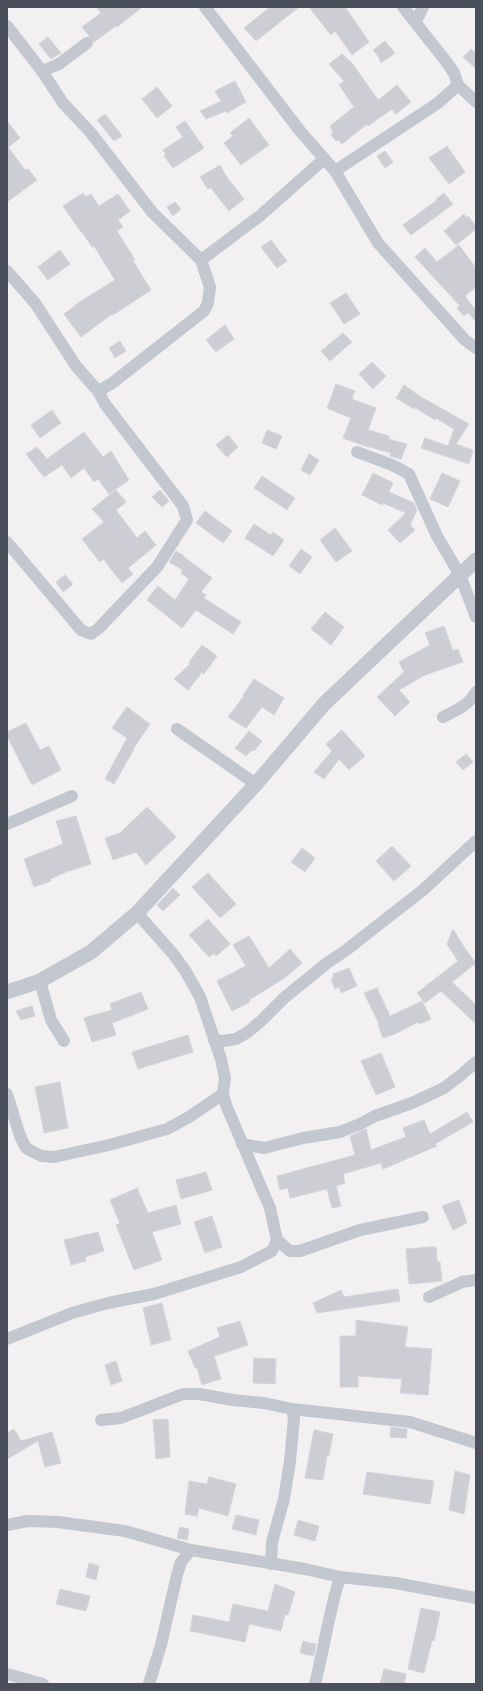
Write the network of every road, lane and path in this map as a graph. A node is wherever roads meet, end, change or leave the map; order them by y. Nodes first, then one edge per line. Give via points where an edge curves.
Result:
1 (205, 7) edge
2 (403, 7) edge
3 (423, 7) edge
4 (416, 22) junction
5 (7, 26) edge
6 (87, 43) dead end
7 (42, 71) junction
8 (458, 85) junction
9 (476, 102) edge
10 (324, 159) junction
11 (334, 171) junction
12 (200, 260) junction
13 (7, 272) edge
14 (476, 348) edge
15 (98, 391) junction
16 (356, 452) dead end
17 (7, 542) edge
18 (476, 560) edge
19 (460, 575) junction
20 (476, 617) edge
21 (476, 692) edge
22 (443, 718) dead end
23 (178, 729) dead end
24 (256, 784) junction
25 (72, 796) dead end
26 (7, 824) edge
27 (476, 841) edge
28 (137, 913) junction
29 (40, 981) junction
30 (7, 992) edge
31 (214, 1040) junction
32 (64, 1041) dead end
33 (476, 1062) edge
34 (7, 1094) edge
35 (223, 1094) junction
36 (242, 1144) junction
37 (423, 1218) dead end
38 (277, 1240) junction
39 (476, 1280) edge
40 (428, 1297) dead end
41 (7, 1339) edge
42 (292, 1409) junction
43 (101, 1420) dead end
44 (476, 1443) edge
45 (7, 1525) edge
46 (191, 1550) junction
47 (271, 1564) junction
48 (340, 1577) junction
49 (476, 1598) edge
50 (7, 1674) edge
51 (43, 1684) edge
52 (149, 1684) edge
53 (315, 1684) edge

1 - 10 street via 300,132
2 - 4 street
3 - 4 street
4 - 8 street via 450,66
5 - 7 street
6 - 7 street via 59,64
7 - 12 street via 63,103 91,133 152,212
8 - 9 street
8 - 11 street via 438,103
10 - 11 street
10 - 12 street via 261,215
11 - 14 street via 378,243 465,340
12 - 15 street via 210,286 208,303 204,311 111,384
13 - 15 street via 35,303 76,366
15 - 17 street via 182,506 187,520 173,544 157,567 91,634 81,630
16 - 19 street via 409,474 437,536
18 - 19 street
19 - 20 street
19 - 24 street via 324,704
21 - 22 street via 467,703
23 - 24 street
24 - 28 street
25 - 26 street
27 - 31 street via 423,890 327,963 248,1032 236,1039
28 - 29 street via 91,952
28 - 31 street via 186,972 200,997
29 - 30 street
29 - 32 street via 51,1020
31 - 35 street via 225,1078
33 - 36 street via 444,1088 340,1132 264,1148
34 - 35 street via 26,1148 41,1156 54,1157 167,1129
35 - 36 street
36 - 38 street via 270,1208
37 - 38 street via 360,1230 300,1251 290,1251
38 - 41 street via 272,1251 241,1267 154,1294 72,1313
39 - 40 street via 462,1282
42 - 43 street via 191,1393 121,1418
42 - 44 street via 410,1422
42 - 47 street via 294,1418 290,1461 284,1499 272,1542
45 - 46 street via 28,1521 58,1522 125,1531
46 - 47 street
46 - 52 street via 181,1562 162,1645
47 - 48 street
48 - 49 street via 395,1583
48 - 53 street
50 - 51 street

